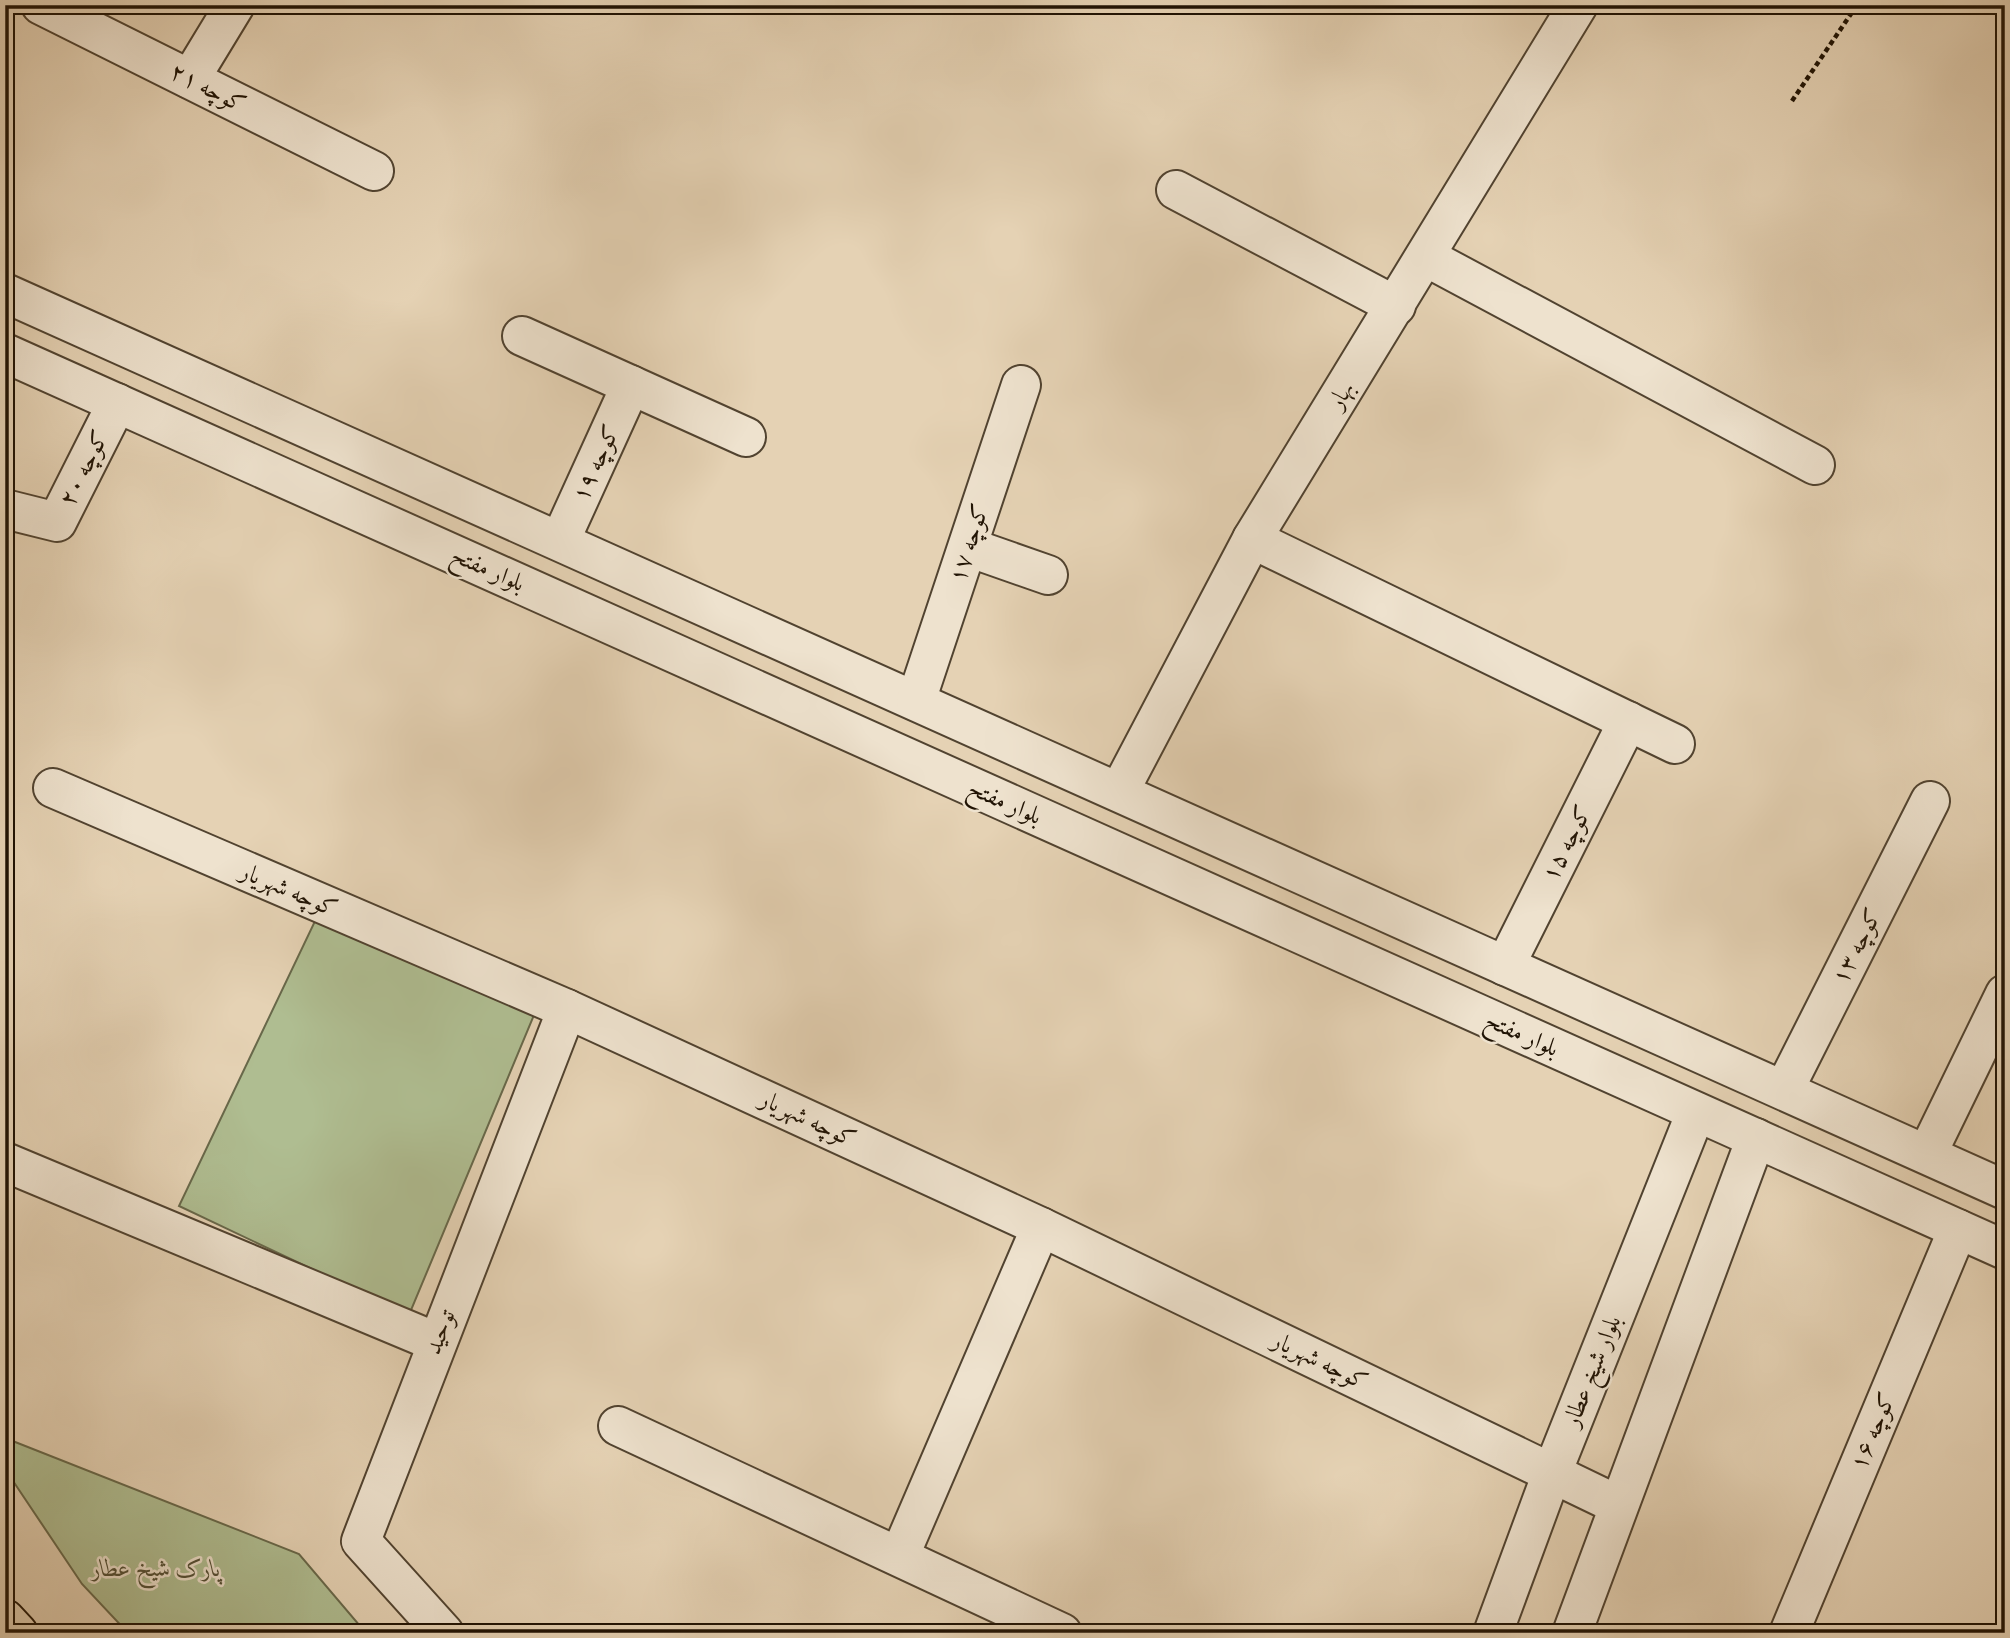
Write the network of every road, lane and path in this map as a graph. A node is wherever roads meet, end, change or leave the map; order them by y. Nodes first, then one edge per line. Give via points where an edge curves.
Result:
1 (41, 5) edge
2 (235, 5) edge
3 (1578, 5) edge
4 (1857, 5) edge
5 (190, 79) junction
6 (1793, 100) dead end
7 (374, 171) dead end
8 (1176, 190) dead end
9 (1426, 257) junction
10 (5, 293) edge
11 (1396, 306) junction
12 (522, 336) dead end
13 (5, 353) edge
14 (631, 385) junction
15 (1021, 385) dead end
16 (117, 403) junction
17 (746, 437) dead end
18 (1815, 465) dead end
19 (5, 509) edge
20 (1252, 539) junction
21 (560, 541) junction
22 (968, 547) junction
23 (1048, 575) dead end
24 (813, 655) junction
25 (916, 701) junction
26 (791, 705) junction
27 (1628, 721) junction
28 (1675, 744) dead end
29 (53, 788) dead end
30 (1119, 792) junction
31 (1930, 801) dead end
32 (1505, 966) junction
33 (2005, 994) edge
34 (568, 1009) junction
35 (1784, 1090) junction
36 (1696, 1112) junction
37 (1756, 1138) junction
38 (1927, 1154) junction
39 (5, 1162) edge
40 (2005, 1189) edge
41 (1041, 1227) junction
42 (1958, 1229) junction
43 (2005, 1250) edge
44 (436, 1342) junction
45 (618, 1426) dead end
46 (1552, 1473) junction
47 (1619, 1505) junction
48 (900, 1555) junction
49 (5, 1619) edge
50 (18, 1633) edge
51 (444, 1633) edge
52 (1062, 1633) edge
53 (1493, 1633) edge
54 (1572, 1633) edge
55 (1789, 1633) edge

1 - 5 street, کوچه ۲۱
2 - 5 street
3 - 9 street, بهار
4 - 6 path
5 - 7 street, کوچه ۲۱
8 - 11 street
9 - 11 street, بهار
9 - 18 street
10 - 21 street
11 - 20 street, بهار
12 - 14 street
13 - 16 street, بلوار مفتح
14 - 17 street
14 - 21 street, کوچه ۱۹
15 - 22 street, کوچه ۱۷
16 - 19 street, کوچه ۲۰ via 57,522
16 - 26 street, بلوار مفتح
20 - 27 street
20 - 30 street, بهار
21 - 24 street
22 - 23 street
22 - 25 street, کوچه ۱۷
24 - 25 street
24 - 26 street
25 - 30 street
26 - 36 street, بلوار مفتح
27 - 28 street
27 - 32 street, کوچه ۱۵
29 - 34 street, کوچه شهریار
30 - 32 street
31 - 35 street, کوچه ۱۳
32 - 35 street
33 - 38 street
34 - 41 street, کوچه شهریار
34 - 44 street, توحید
35 - 38 street
36 - 37 street, بلوار مفتح
36 - 46 street, بلوار شیخ عطار
37 - 42 street, بلوار مفتح
37 - 47 street
38 - 40 street
39 - 44 street
41 - 46 street, کوچه شهریار
41 - 48 street
42 - 43 street, بلوار مفتح
42 - 55 street, کوچه ۱۶
44 - 51 street, توحید via 361,1541
45 - 48 street
46 - 47 street, کوچه شهریار
46 - 53 street, بلوار شیخ عطار
47 - 54 street
48 - 52 street
49 - 50 main road

